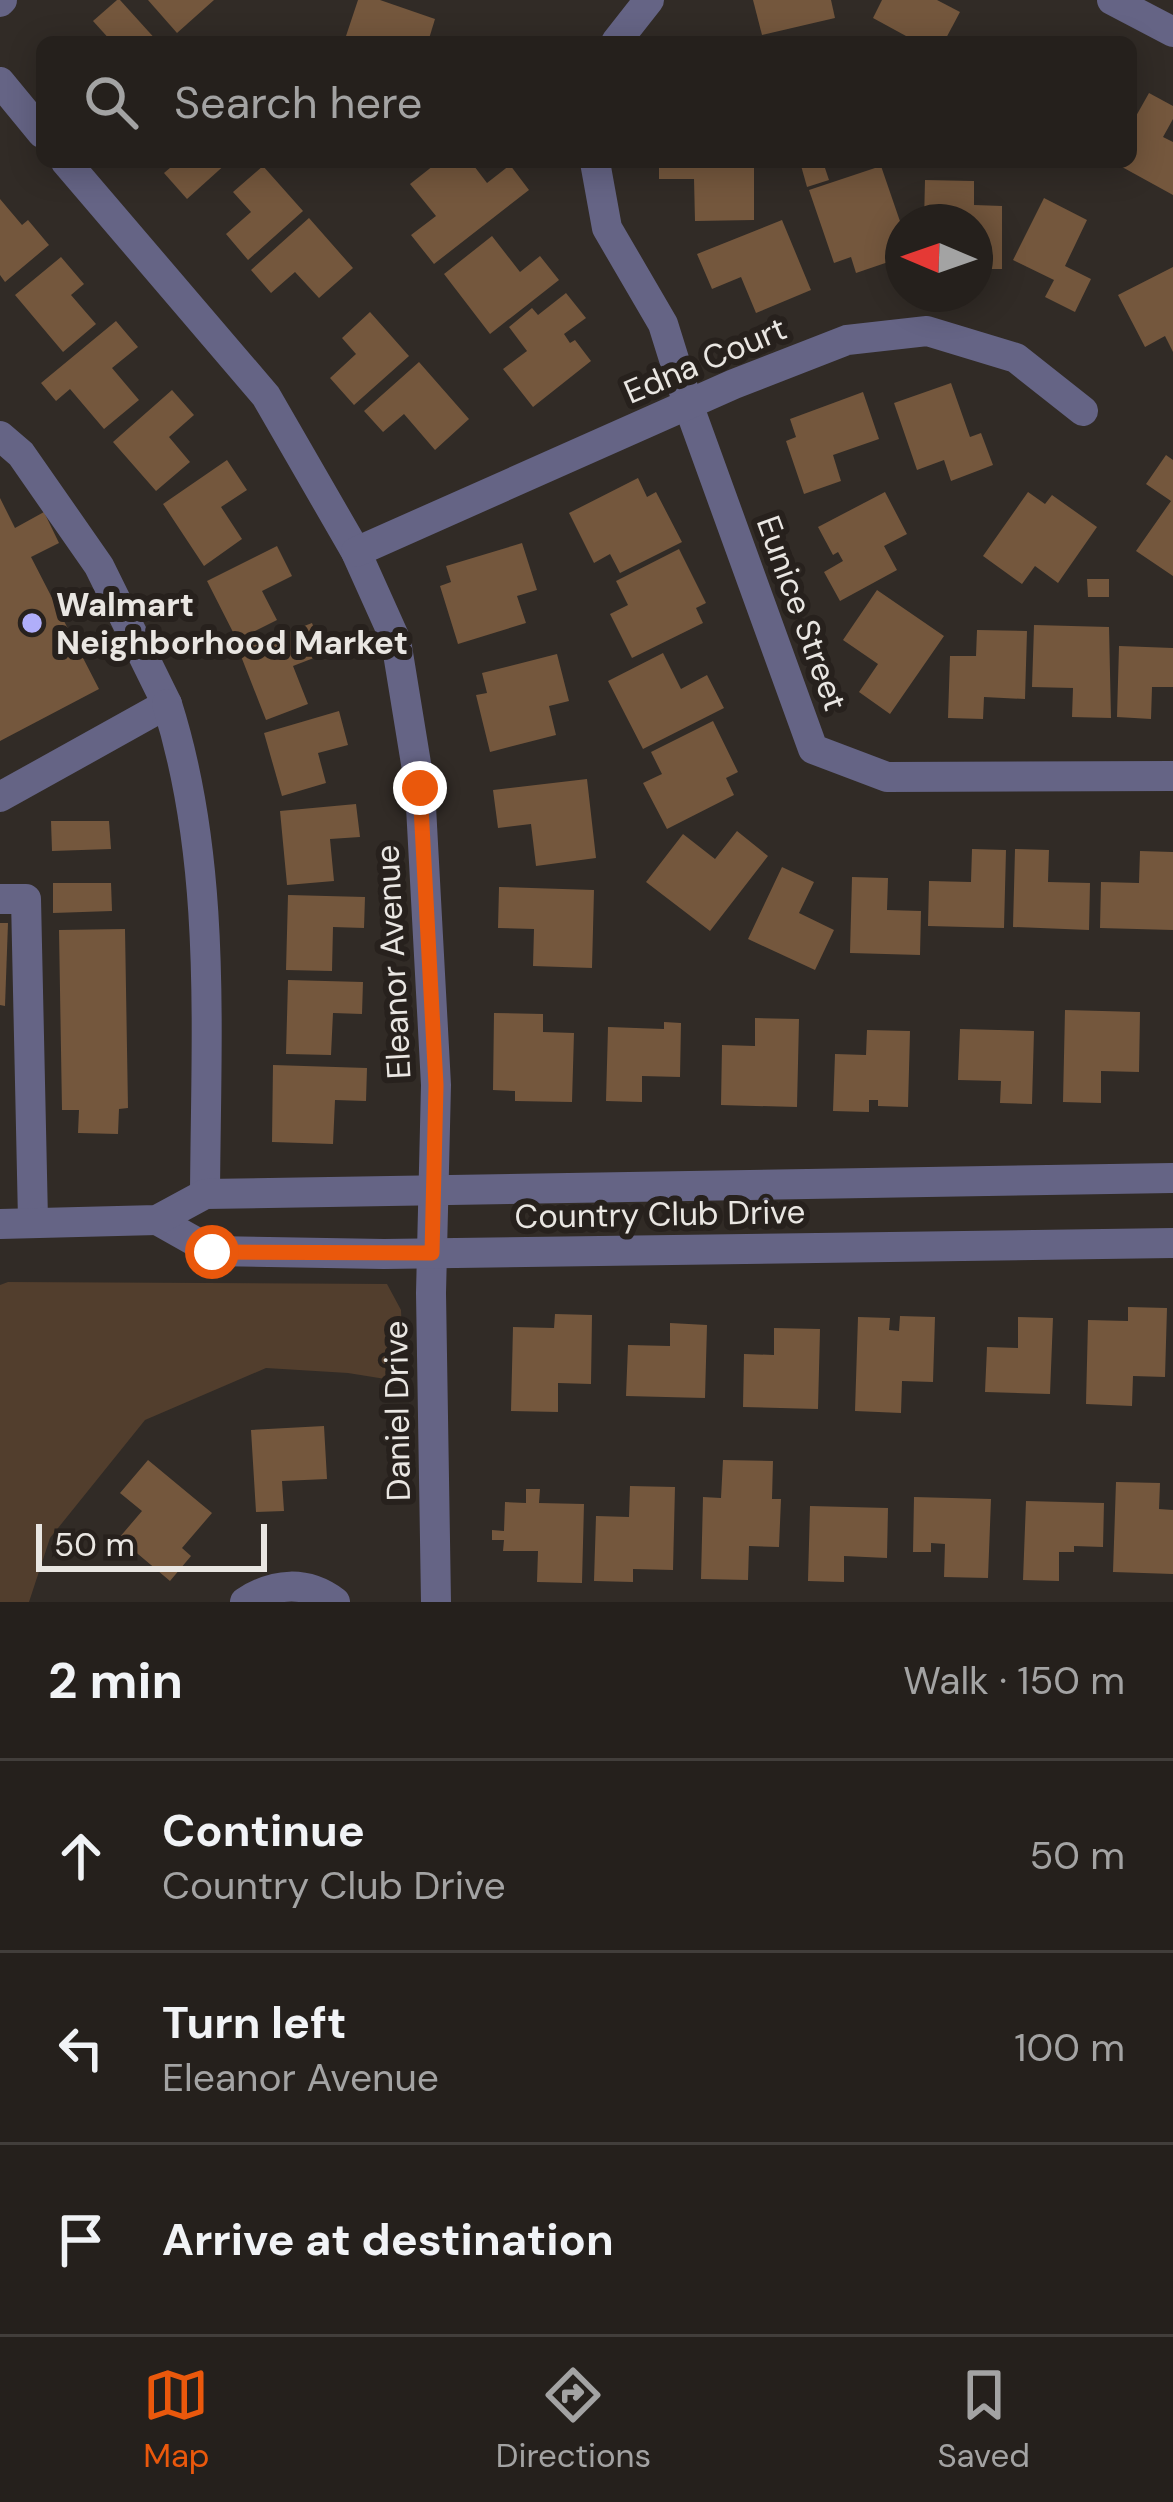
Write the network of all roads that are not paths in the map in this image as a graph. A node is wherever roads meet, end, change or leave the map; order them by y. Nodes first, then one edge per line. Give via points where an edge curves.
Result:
1 (649, 0) edge
2 (1112, 0) edge
3 (1173, 32) edge
4 (621, 36) edge
5 (0, 82) edge
6 (36, 126) edge
7 (71, 168) edge
8 (596, 168) edge
9 (688, 404) junction
10 (1083, 411) dead end
11 (0, 436) edge
12 (356, 552) junction
13 (166, 704) junction
14 (1173, 776) edge
15 (0, 797) edge
16 (0, 899) edge
17 (1173, 1178) edge
18 (205, 1194) junction
19 (433, 1204) junction
20 (33, 1220) junction
21 (157, 1220) junction
22 (0, 1224) edge
23 (1173, 1244) edge
24 (432, 1253) junction
25 (245, 1602) edge
26 (334, 1602) edge
27 (436, 1602) edge

1 - 4 street
2 - 3 street
5 - 6 street
7 - 12 street, Eleanor Avenue via 266,396
8 - 9 street, Eunice Street via 607,228 663,324
9 - 10 street, Edna Court via 847,340 928,331 1016,358
9 - 12 street, Edna Court
9 - 14 street, Eunice Street via 813,749 887,777
11 - 13 street via 99,566
12 - 19 street, Eleanor Avenue via 396,641 420,788 436,1085
13 - 15 street
13 - 18 street via 201,869
16 - 20 street via 26,898
17 - 19 street, Country Club Drive
18 - 19 street, Country Club Drive
18 - 21 street, Country Club Drive
19 - 24 street, Daniel Drive
20 - 21 street, Country Club Drive
20 - 22 street, Country Club Drive
21 - 24 street, Country Club Drive via 212,1252
23 - 24 street, Country Club Drive
24 - 27 street, Daniel Drive
25 - 26 street via 293,1586

